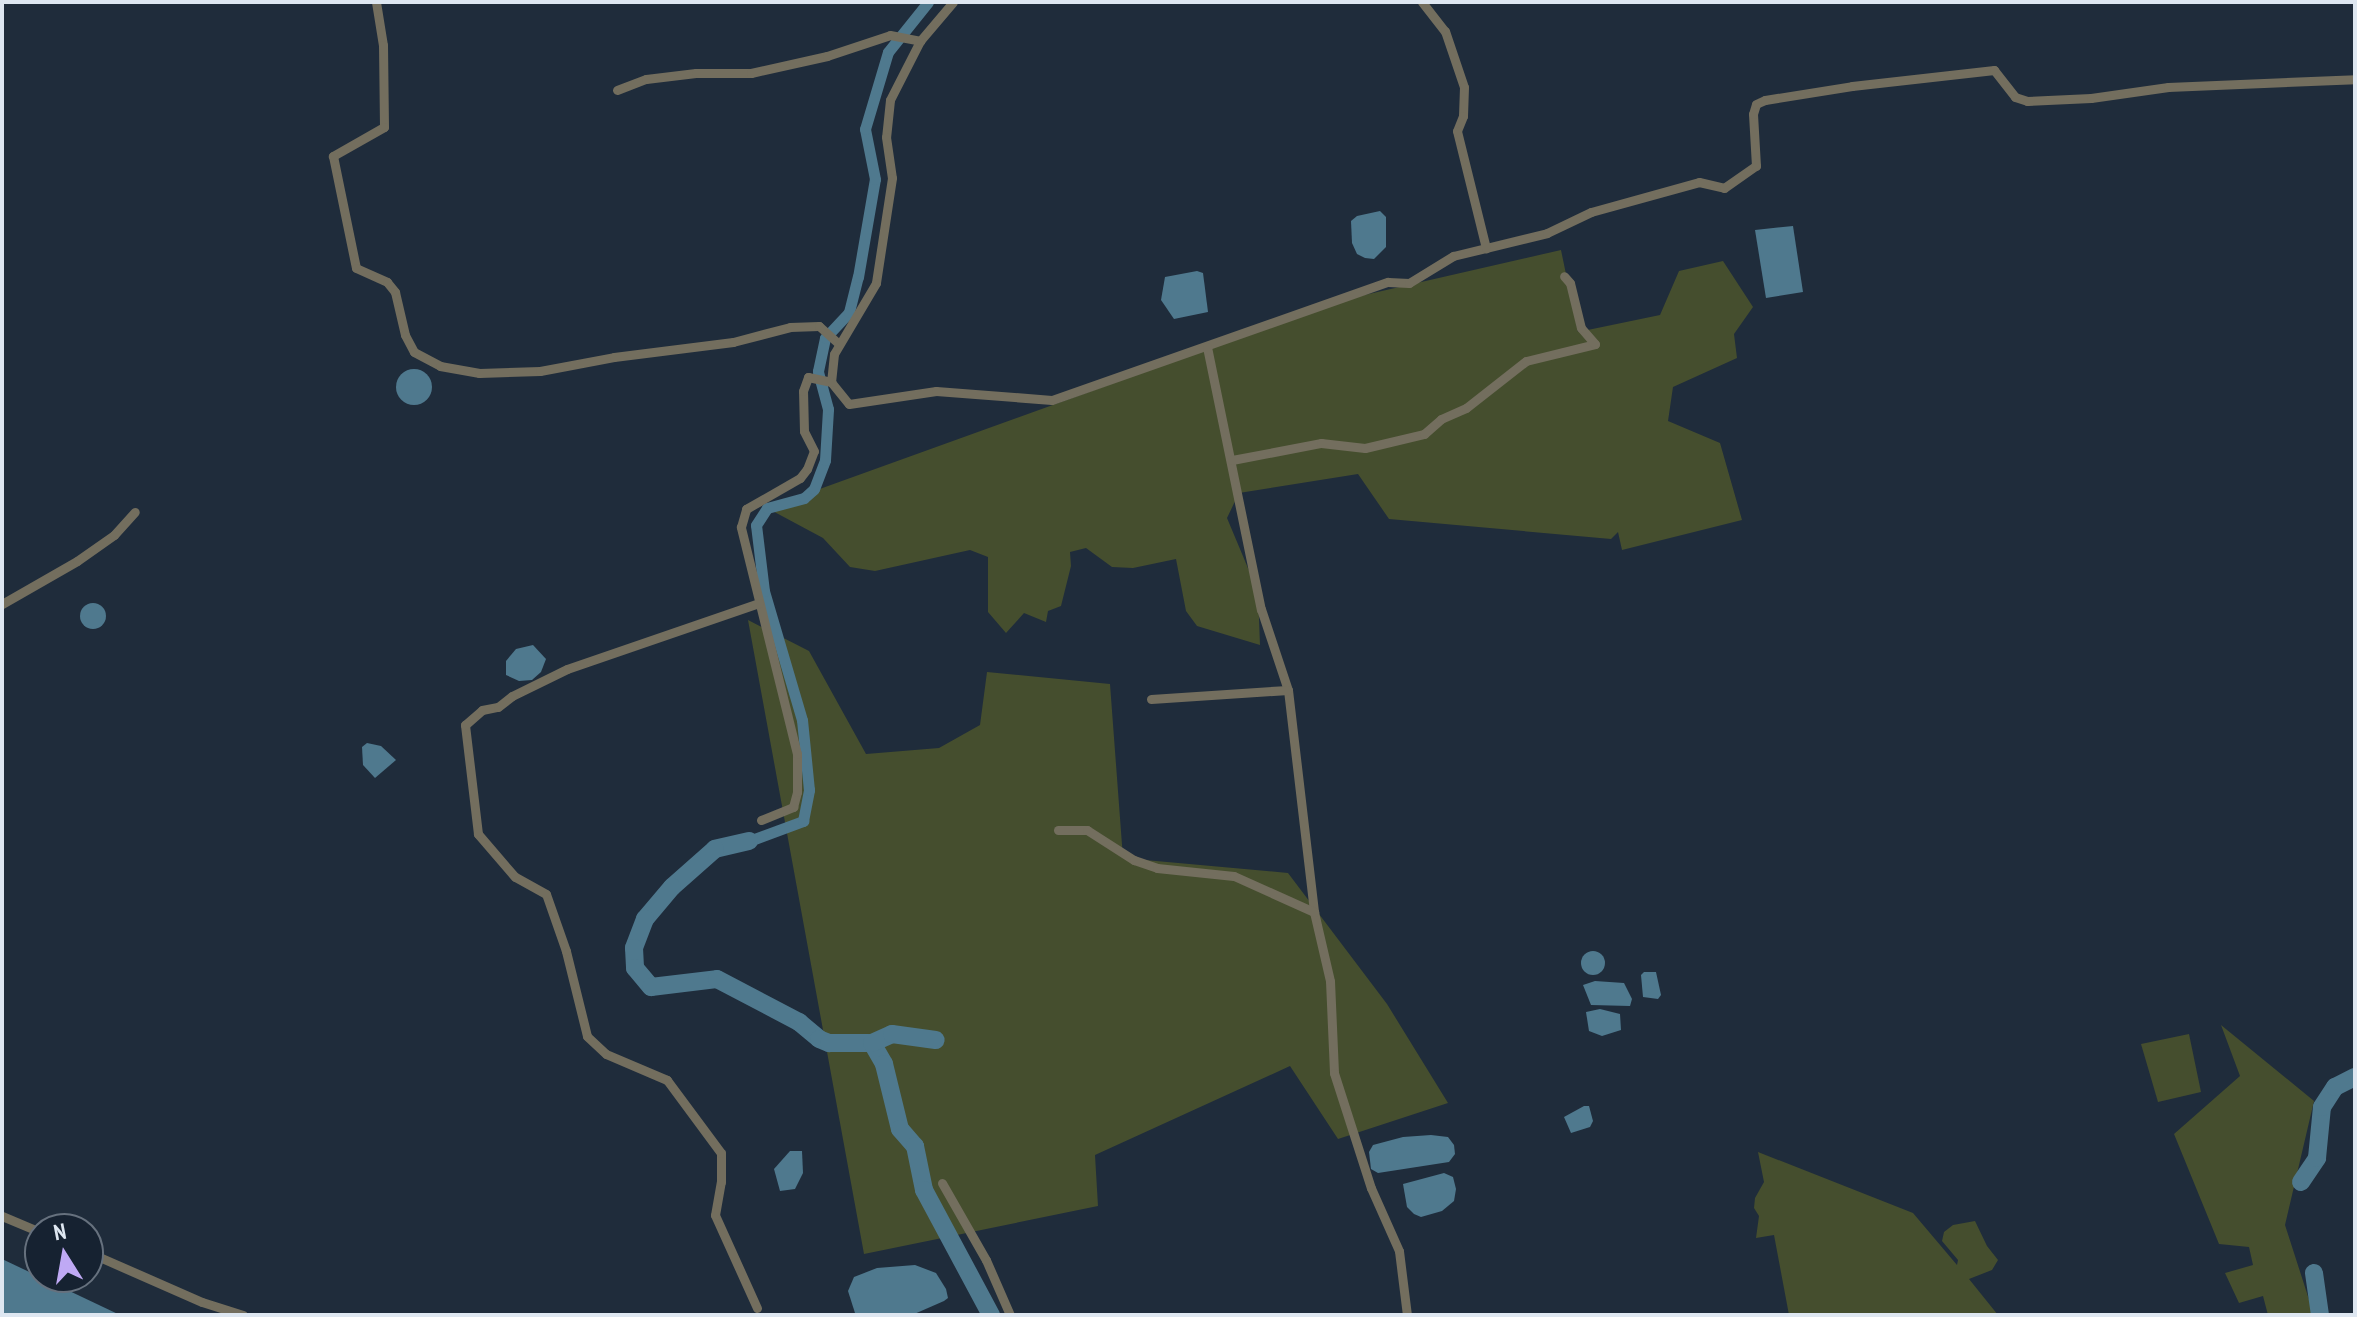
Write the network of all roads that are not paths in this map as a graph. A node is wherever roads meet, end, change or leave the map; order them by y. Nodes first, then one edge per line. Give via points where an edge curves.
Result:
1 (376, 2) edge
2 (953, 2) edge
3 (1422, 2) edge
4 (918, 40) junction
5 (2355, 79) edge
6 (617, 90) dead end
7 (1486, 248) junction
8 (1564, 276) dead end
9 (838, 343) junction
10 (1207, 347) junction
11 (831, 382) junction
12 (1232, 460) junction
13 (135, 512) dead end
14 (759, 603) junction
15 (2, 604) edge
16 (1288, 690) junction
17 (1151, 699) dead end
18 (761, 820) dead end
19 (1058, 830) dead end
20 (1314, 912) junction
21 (942, 1183) dead end
22 (2, 1216) edge
23 (24, 1225) edge
24 (104, 1259) edge
25 (757, 1308) dead end
26 (243, 1315) edge
27 (1010, 1315) edge
28 (1407, 1315) edge

1 - 9 street via 383,45 384,127 333,156 356,268 387,282 395,292 414,352 440,366 479,373 540,371 733,342 790,327 819,326
2 - 4 street
3 - 7 street via 1445,31 1464,87 1457,131
4 - 6 street via 890,35 751,73 646,79
4 - 9 street via 890,100 886,137 892,178 876,283
5 - 7 street via 2168,87 2027,101 2015,97 1994,70 1765,100 1756,104 1753,114 1756,166 1724,188 1699,182 1654,193 1591,212 1547,233
7 - 10 street via 1453,256 1409,283 1388,282
8 - 12 street via 1581,328 1595,344 1526,361 1424,434 1365,448 1321,443
9 - 11 street
10 - 11 street via 1052,400 936,391 849,404
10 - 12 street
11 - 14 street via 808,377 803,391 804,431 814,451 807,469 746,509 741,527
12 - 16 street via 1261,609
13 - 15 street via 114,535 77,561
14 - 18 street via 797,754 793,807
14 - 25 street via 567,669 498,707 482,710 465,725 478,834 515,877 546,894 587,1036 606,1054 667,1080 721,1153 715,1215
16 - 17 street
16 - 20 street
19 - 20 street via 1087,830 1157,868 1234,876
20 - 28 street via 1330,981 1334,1073 1371,1188 1399,1251
21 - 27 street via 1006,1298
22 - 23 street
24 - 26 street

